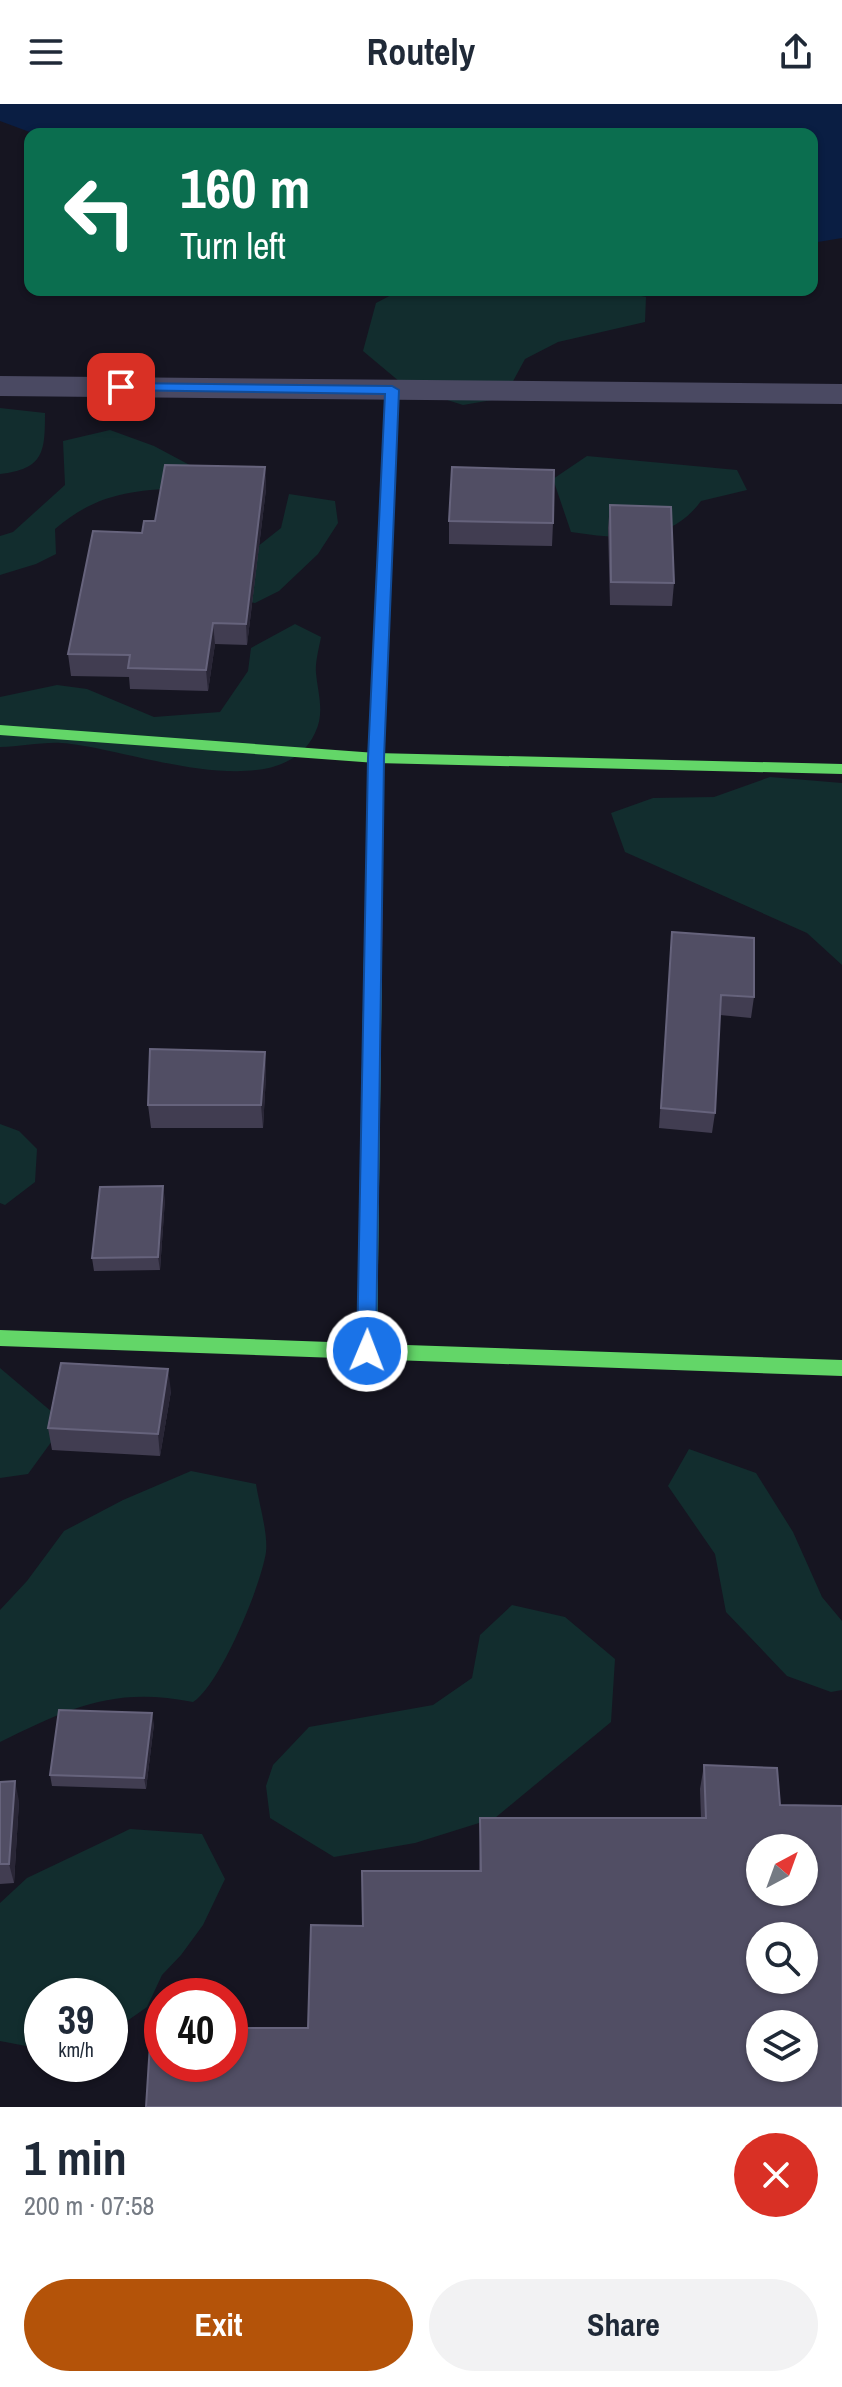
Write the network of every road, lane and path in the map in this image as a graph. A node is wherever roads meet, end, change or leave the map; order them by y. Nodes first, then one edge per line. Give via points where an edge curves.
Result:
1 (0, 386) edge
2 (392, 390) junction
3 (842, 394) edge
4 (0, 730) edge
5 (376, 758) junction
6 (842, 769) edge
7 (0, 1338) edge
8 (367, 1351) junction
9 (842, 1368) edge

1 - 2 street
2 - 3 street
2 - 5 street
4 - 5 street
5 - 6 street
5 - 8 street
7 - 8 street
8 - 9 street

